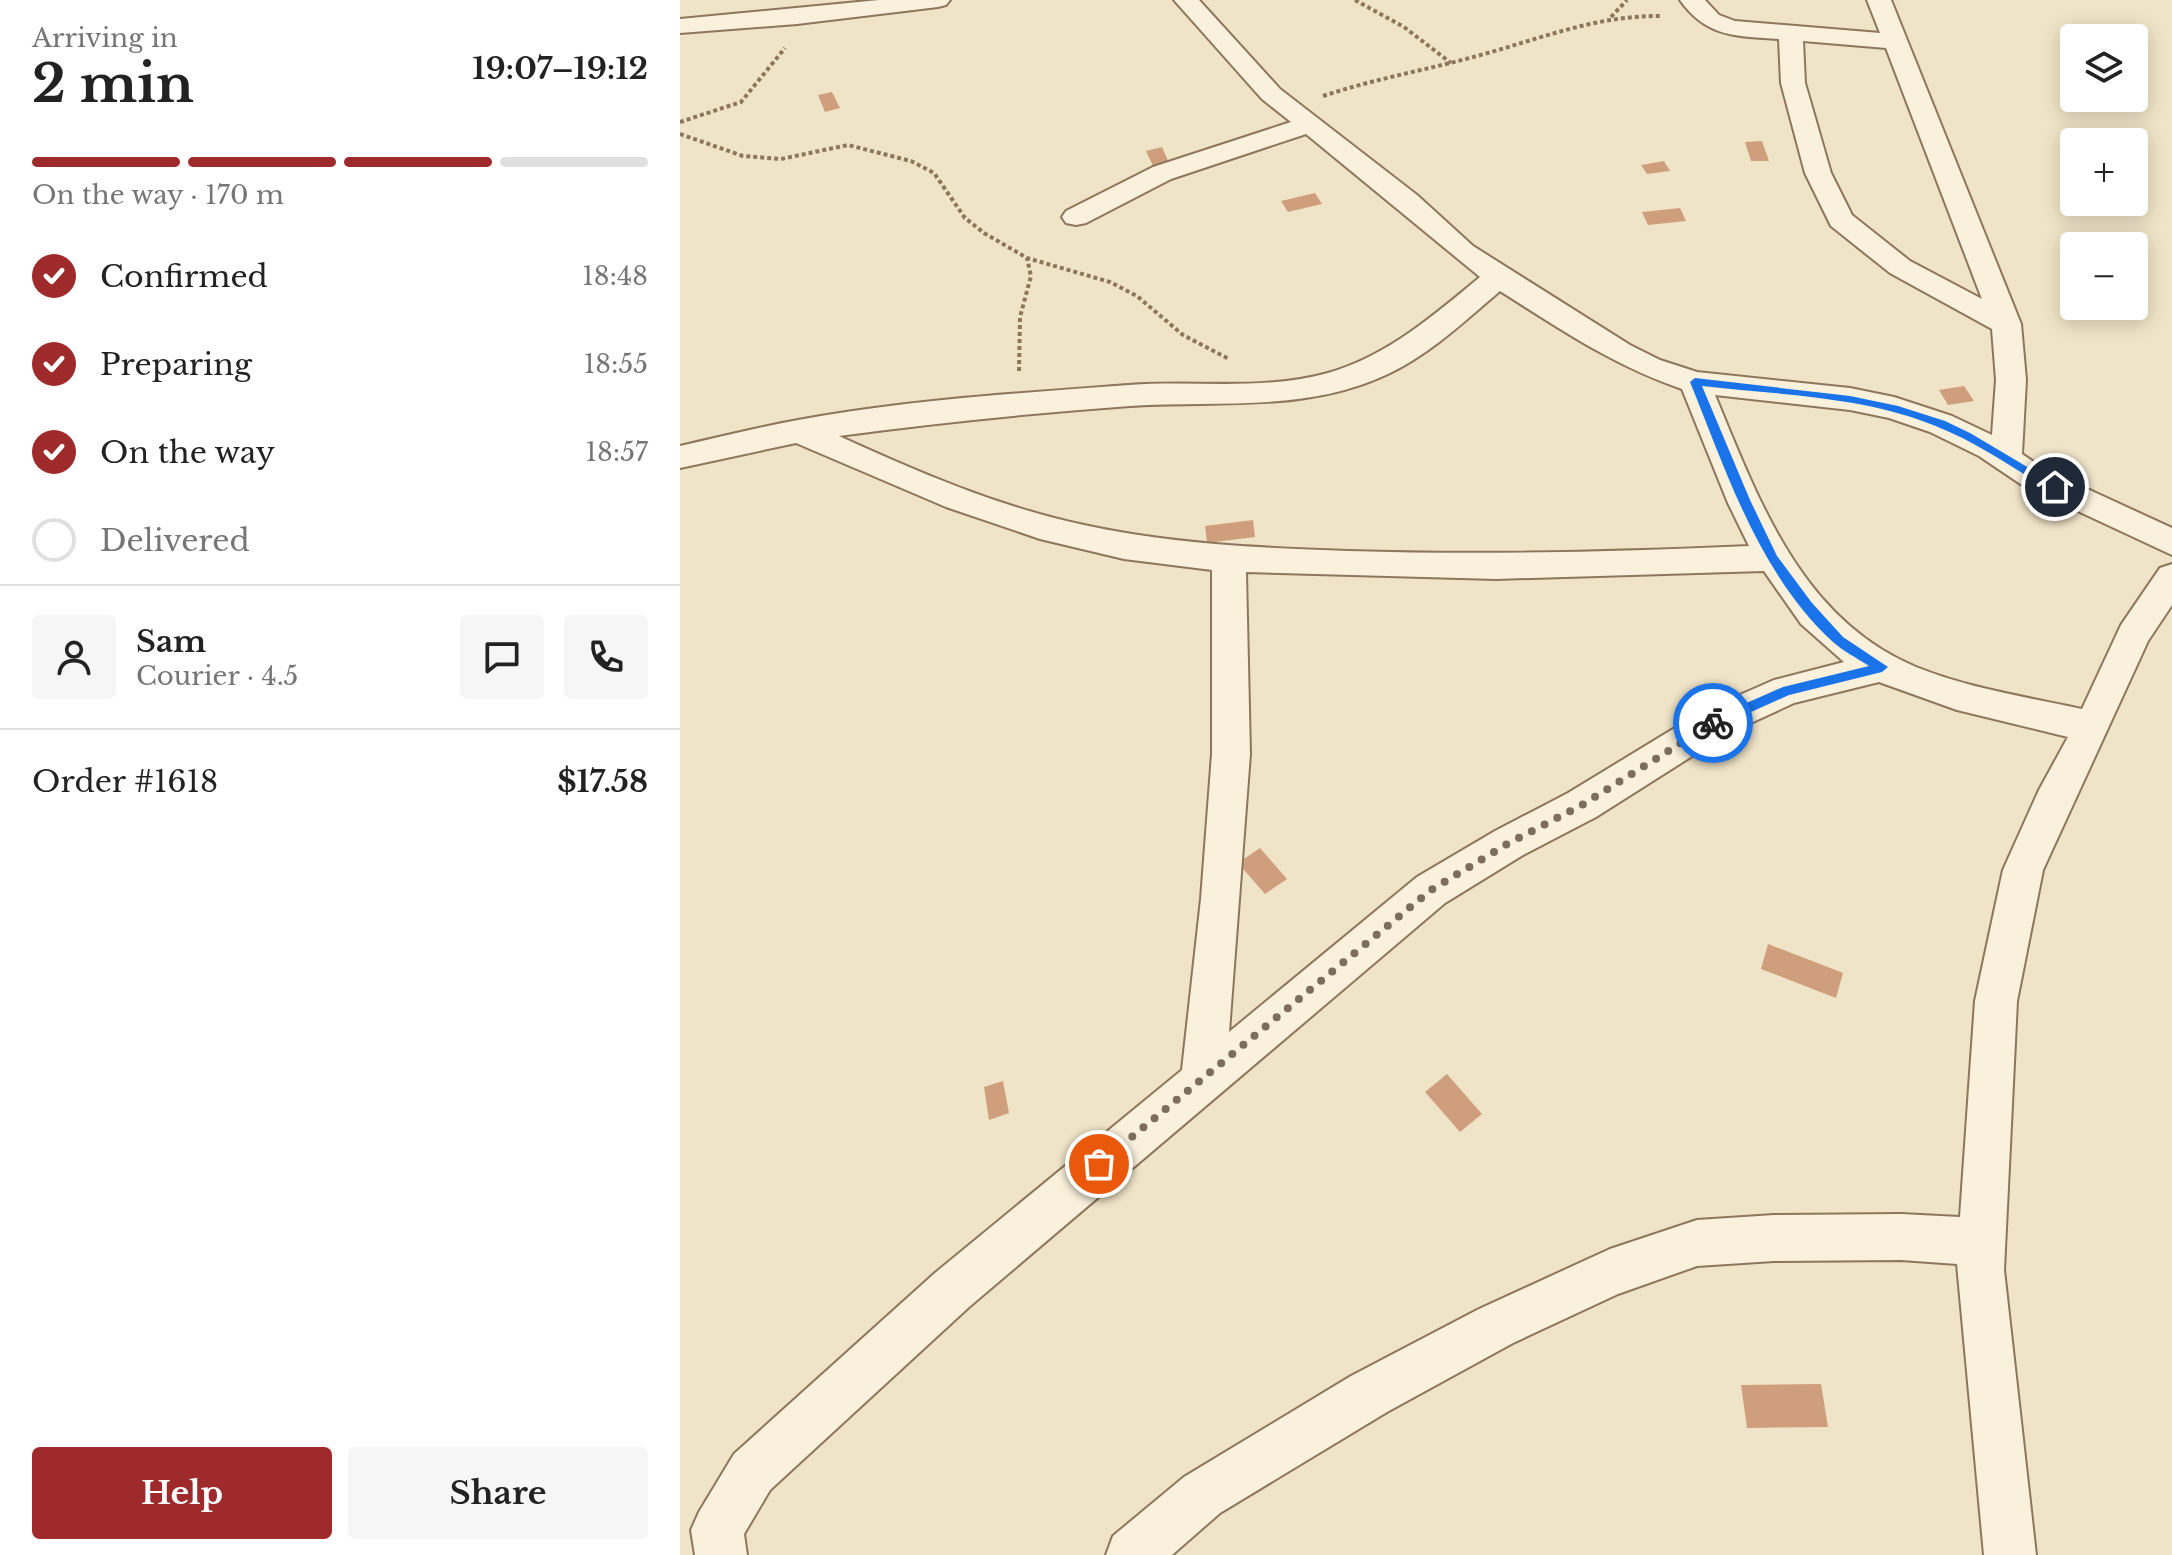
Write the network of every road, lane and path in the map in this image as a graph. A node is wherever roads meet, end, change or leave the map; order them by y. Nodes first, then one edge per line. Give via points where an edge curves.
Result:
1 (938, 0) edge
2 (1186, 0) edge
3 (1355, 0) edge
4 (1627, 0) edge
5 (1692, 0) edge
6 (1879, 0) edge
7 (795, 9) edge
8 (1611, 17) junction
9 (1711, 20) junction
10 (680, 26) edge
11 (1791, 34) junction
12 (1895, 42) junction
13 (1452, 63) junction
14 (1299, 116) junction
15 (680, 122) edge
16 (680, 134) edge
17 (1076, 217) dead end
18 (1027, 258) junction
19 (1498, 277) junction
20 (2006, 324) junction
21 (1695, 382) junction
22 (1285, 392) junction
23 (1017, 404) junction
24 (799, 431) junction
25 (680, 457) edge
26 (2006, 458) junction
27 (2172, 542) edge
28 (1773, 558) junction
29 (1229, 559) junction
30 (2172, 577) edge
31 (1882, 667) junction
32 (2092, 727) junction
33 (1203, 1077) junction
34 (1983, 1242) junction
35 (721, 1555) edge
36 (1132, 1555) edge
37 (2010, 1555) edge

1 - 7 street
2 - 14 street via 1271,94
3 - 13 path via 1404,27
4 - 8 path
5 - 9 street
6 - 12 street
7 - 10 street
7 - 15 path via 800,34 741,102
8 - 9 path
8 - 13 path
9 - 11 street via 1731,28
11 - 12 street
11 - 20 street via 1793,83 1818,173 1841,220 1900,267
12 - 20 street
13 - 14 path via 1350,86
14 - 17 street via 1162,173
14 - 19 street
16 - 18 path via 743,156 781,159 848,145 890,154 934,173 965,218
18 - 22 path via 1110,282 1137,296 1183,335
18 - 23 path via 1031,276 1020,317
19 - 21 street via 1619,352
19 - 22 street via 1432,333 1377,367
20 - 26 street via 2011,380
21 - 26 street via 1894,408 1941,424
21 - 28 street
22 - 23 street
23 - 24 street
24 - 25 street
24 - 29 street via 943,495 1026,522 1124,546
26 - 27 street via 2033,477
28 - 29 street via 1595,566
28 - 31 street via 1839,641
29 - 33 street via 1231,754
30 - 32 street via 2133,635
31 - 32 street
31 - 33 street via 1787,690 1714,723 1431,890
32 - 34 street via 2023,870 1996,1001
33 - 35 street via 952,1290 752,1472 717,1530
34 - 36 street via 1901,1237 1697,1243 1610,1273 1369,1394 1202,1495
34 - 37 street via 1980,1270

